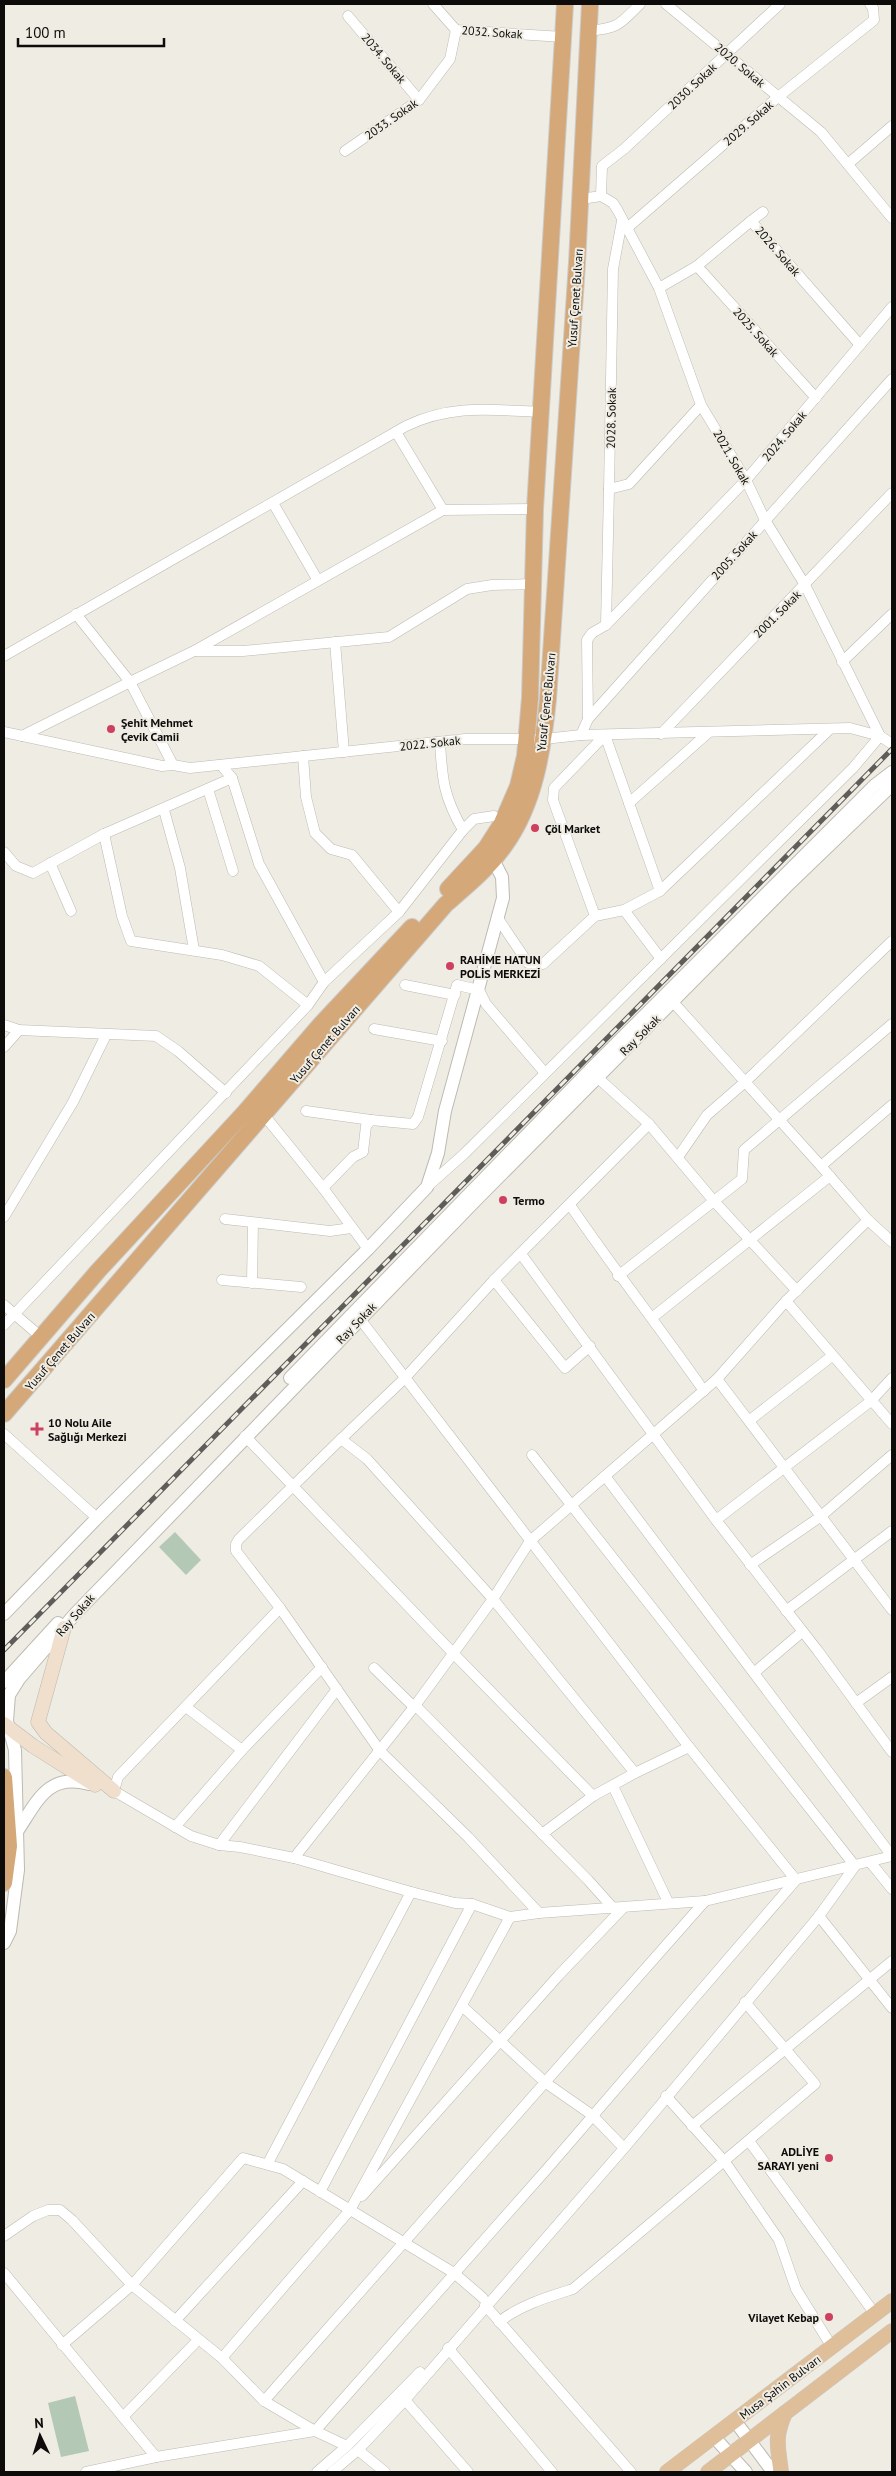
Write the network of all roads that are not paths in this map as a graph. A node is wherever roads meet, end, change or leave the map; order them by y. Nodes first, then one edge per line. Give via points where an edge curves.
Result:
1 (433, 4) edge
2 (565, 4) edge
3 (590, 4) edge
4 (666, 4) edge
5 (780, 4) edge
6 (870, 4) edge
7 (637, 6) edge
8 (348, 16) dead end
9 (456, 30) junction
10 (588, 31) junction
11 (563, 37) junction
12 (726, 54) junction
13 (778, 97) junction
14 (420, 100) junction
15 (892, 126) edge
16 (345, 151) dead end
17 (848, 164) junction
18 (601, 196) junction
19 (581, 198) junction
20 (763, 212) dead end
21 (892, 218) edge
22 (752, 221) junction
23 (624, 225) junction
24 (696, 266) junction
25 (659, 288) junction
26 (892, 307) edge
27 (860, 345) junction
28 (892, 379) edge
29 (816, 398) junction
30 (702, 405) junction
31 (541, 412) junction
32 (396, 432) junction
33 (746, 480) junction
34 (609, 489) junction
35 (892, 493) edge
36 (273, 503) junction
37 (535, 509) junction
38 (443, 510) junction
39 (765, 520) junction
40 (317, 579) junction
41 (535, 584) junction
42 (805, 585) junction
43 (76, 614) junction
44 (892, 614) edge
45 (606, 625) junction
46 (335, 642) junction
47 (194, 651) junction
48 (4, 656) edge
49 (842, 662) junction
50 (130, 682) junction
51 (588, 719) junction
52 (830, 729) junction
53 (4, 732) edge
54 (708, 732) junction
55 (660, 734) junction
56 (581, 735) junction
57 (604, 735) junction
58 (22, 736) junction
59 (880, 736) junction
60 (527, 738) junction
61 (544, 739) junction
62 (440, 742) junction
63 (892, 744) edge
64 (344, 752) junction
65 (303, 756) junction
66 (221, 764) junction
67 (174, 765) junction
68 (892, 772) edge
69 (232, 778) junction
70 (892, 785) edge
71 (208, 789) junction
72 (629, 803) junction
73 (164, 810) junction
74 (494, 816) dead end
75 (463, 830) junction
76 (104, 834) junction
77 (4, 852) edge
78 (490, 853) junction
79 (50, 863) junction
80 (233, 871) dead end
81 (660, 891) junction
82 (624, 910) junction
83 (71, 911) dead end
84 (399, 912) junction
85 (595, 916) junction
86 (497, 917) junction
87 (892, 943) edge
88 (194, 950) junction
89 (661, 959) junction
90 (324, 982) junction
91 (405, 985) dead end
92 (479, 990) junction
93 (455, 994) junction
94 (673, 1002) junction
95 (308, 1005) junction
96 (892, 1024) edge
97 (4, 1025) edge
98 (374, 1029) dead end
99 (19, 1030) junction
100 (106, 1036) junction
101 (442, 1040) junction
102 (4, 1047) edge
103 (545, 1073) junction
104 (598, 1078) junction
105 (745, 1082) junction
106 (226, 1093) junction
107 (892, 1105) edge
108 (306, 1111) dead end
109 (264, 1115) junction
110 (372, 1120) junction
111 (779, 1121) junction
112 (649, 1124) junction
113 (678, 1157) junction
114 (821, 1166) junction
115 (830, 1176) junction
116 (427, 1187) junction
117 (323, 1188) junction
118 (713, 1200) junction
119 (570, 1205) junction
120 (4, 1217) edge
121 (225, 1219) dead end
122 (868, 1220) junction
123 (253, 1223) junction
124 (351, 1228) junction
125 (890, 1235) edge
126 (751, 1240) junction
127 (368, 1249) junction
128 (522, 1254) junction
129 (618, 1276) junction
130 (222, 1280) dead end
131 (494, 1280) junction
132 (252, 1283) junction
133 (301, 1287) dead end
134 (797, 1291) junction
135 (786, 1301) junction
136 (4, 1305) edge
137 (15, 1314) junction
138 (653, 1318) junction
139 (360, 1319) junction
140 (4, 1326) edge
141 (41, 1337) junction
142 (590, 1346) junction
143 (832, 1356) junction
144 (404, 1378) junction
145 (892, 1378) edge
146 (717, 1379) junction
147 (4, 1380) edge
148 (704, 1391) junction
149 (871, 1401) junction
150 (4, 1414) edge
151 (750, 1420) junction
152 (892, 1424) edge
153 (4, 1434) edge
154 (652, 1434) junction
155 (245, 1436) junction
156 (341, 1440) junction
157 (892, 1455) edge
158 (532, 1456) dead end
159 (784, 1467) junction
160 (605, 1476) junction
161 (293, 1485) junction
162 (571, 1503) junction
163 (97, 1518) junction
164 (820, 1518) junction
165 (716, 1520) junction
166 (892, 1531) edge
167 (530, 1542) junction
168 (855, 1561) junction
169 (750, 1565) junction
170 (493, 1599) junction
171 (280, 1608) junction
172 (892, 1609) edge
173 (786, 1611) junction
174 (4, 1614) edge
175 (64, 1628) junction
176 (802, 1632) junction
177 (453, 1653) junction
178 (322, 1667) junction
179 (374, 1668) dead end
180 (755, 1672) junction
181 (892, 1677) edge
182 (4, 1682) edge
183 (337, 1688) junction
184 (856, 1703) junction
185 (414, 1706) junction
186 (186, 1707) junction
187 (6, 1726) edge
188 (689, 1747) junction
189 (242, 1750) junction
190 (380, 1751) junction
191 (892, 1752) edge
192 (635, 1773) junction
193 (4, 1777) edge
194 (95, 1785) junction
195 (614, 1786) junction
196 (114, 1791) junction
197 (593, 1796) junction
198 (176, 1827) junction
199 (18, 1830) junction
200 (542, 1834) junction
201 (219, 1845) junction
202 (892, 1856) edge
203 (294, 1858) junction
204 (871, 1862) junction
205 (853, 1866) junction
206 (796, 1880) junction
207 (4, 1883) edge
208 (892, 1889) edge
209 (411, 1892) junction
210 (705, 1900) junction
211 (668, 1902) junction
212 (472, 1904) junction
213 (618, 1909) junction
214 (539, 1913) junction
215 (819, 1916) junction
216 (510, 1917) junction
217 (4, 1943) edge
218 (892, 1961) edge
219 (870, 1978) junction
220 (745, 2002) junction
221 (462, 2006) junction
222 (892, 2008) edge
223 (501, 2040) junction
224 (785, 2048) junction
225 (546, 2083) junction
226 (666, 2096) junction
227 (592, 2115) junction
228 (692, 2126) junction
229 (748, 2141) junction
230 (620, 2144) junction
231 (725, 2162) junction
232 (268, 2163) junction
233 (304, 2181) junction
234 (320, 2192) junction
235 (350, 2210) junction
236 (4, 2236) edge
237 (405, 2243) junction
238 (454, 2273) junction
239 (4, 2274) edge
240 (132, 2285) junction
241 (892, 2301) edge
242 (484, 2302) junction
243 (875, 2314) junction
244 (175, 2321) junction
245 (499, 2322) junction
246 (892, 2331) edge
247 (198, 2340) junction
248 (62, 2345) junction
249 (832, 2347) junction
250 (448, 2348) junction
251 (222, 2358) junction
252 (405, 2400) junction
253 (264, 2401) junction
254 (785, 2413) junction
255 (123, 2417) junction
256 (735, 2421) junction
257 (315, 2431) junction
258 (714, 2437) junction
259 (749, 2440) junction
260 (347, 2446) junction
261 (358, 2450) junction
262 (730, 2455) junction
263 (156, 2457) junction
264 (86, 2472) edge
265 (318, 2472) edge
266 (332, 2472) edge
267 (385, 2472) edge
268 (468, 2472) edge
269 (552, 2472) edge
270 (631, 2472) edge
271 (667, 2472) edge
272 (708, 2472) edge
273 (746, 2472) edge
274 (773, 2472) edge
275 (781, 2472) edge

1 - 9 street, 2032. Sokak
2 - 11 highway, Yusuf Çenet Bulvarı
3 - 10 highway, Yusuf Çenet Bulvarı
4 - 12 street, 2020. Sokak
5 - 12 street, 2030. Sokak
6 - 13 street, 2029. Sokak via 874,20
7 - 10 street via 618,26
8 - 14 street, 2034. Sokak
9 - 11 street, 2032. Sokak
9 - 14 street, 2033. Sokak via 450,59
10 - 19 highway, Yusuf Çenet Bulvarı
11 - 31 highway, Yusuf Çenet Bulvarı
12 - 13 street, 2020. Sokak
12 - 18 street, 2030. Sokak via 602,166
13 - 17 street, 2020. Sokak via 821,132
13 - 23 street, 2029. Sokak
14 - 16 street, 2033. Sokak
15 - 17 street
17 - 21 street, 2020. Sokak
18 - 19 street
18 - 23 street, 2021. Sokak via 613,203
19 - 61 highway, Yusuf Çenet Bulvarı
20 - 22 street
22 - 24 street, 2026. Sokak
22 - 27 street, 2026. Sokak
23 - 25 street, 2021. Sokak
23 - 34 street, 2028. Sokak via 613,269
24 - 25 street, 2026. Sokak
24 - 29 street, 2025. Sokak
25 - 30 street, 2021. Sokak
26 - 27 street, 2024. Sokak
27 - 29 street, 2024. Sokak
28 - 39 street, 2005. Sokak
29 - 33 street, 2024. Sokak
30 - 33 street, 2021. Sokak
30 - 34 street via 630,484
31 - 32 street via 449,411 426,416
31 - 37 highway, Yusuf Çenet Bulvarı
32 - 36 street
32 - 38 street
33 - 39 street, 2021. Sokak
33 - 45 street, 2024. Sokak
34 - 45 street, 2028. Sokak
35 - 42 street, 2001. Sokak
36 - 40 street
36 - 43 street
37 - 38 street
37 - 41 highway, Yusuf Çenet Bulvarı
38 - 40 street
39 - 42 street, 2021. Sokak
39 - 51 street, 2005. Sokak
40 - 47 street
41 - 46 street via 492,585 467,590 389,637
41 - 60 highway, Yusuf Çenet Bulvarı
42 - 49 street, 2021. Sokak
42 - 55 street, 2001. Sokak
43 - 48 street
43 - 50 street
44 - 49 street
45 - 51 street, 2024. Sokak via 592,633 588,640
46 - 47 street via 243,651
46 - 64 street
47 - 50 street
49 - 59 street, 2021. Sokak
50 - 58 street
50 - 67 street
51 - 56 street, 2005. Sokak
52 - 54 street, 2022. Sokak
52 - 59 street, 2022. Sokak via 850,728
52 - 81 street
53 - 58 street, 2022. Sokak
54 - 55 street, 2022. Sokak
54 - 72 street
55 - 57 street, 2022. Sokak
56 - 57 street, 2022. Sokak
56 - 61 street, 2022. Sokak
57 - 72 street
57 - 85 street via 554,788 554,800
58 - 67 street, 2022. Sokak via 162,766
59 - 63 street
59 - 89 street via 853,768
60 - 61 street, 2022. Sokak
60 - 62 street, 2022. Sokak
60 - 78 highway, Yusuf Çenet Bulvarı via 518,786
61 - 78 highway, Yusuf Çenet Bulvarı via 530,794 513,832
62 - 64 street, 2022. Sokak
62 - 75 street via 441,771 449,806
64 - 65 street, 2022. Sokak
65 - 66 street, 2022. Sokak
65 - 84 street via 306,796 315,833 331,849 352,855
66 - 67 street, 2022. Sokak via 190,768
66 - 69 street
68 - 182 street via 770,890 350,1315
69 - 71 street
69 - 90 street via 259,864
70 - 94 street, Ray Sokak
71 - 73 street
71 - 80 street
72 - 81 street
73 - 76 street
73 - 88 street via 180,868
74 - 75 street via 474,820
75 - 84 street
76 - 79 street
76 - 88 street via 122,916 131,941
77 - 79 street via 16,866 33,873
78 - 86 street via 504,885
78 - 109 highway, Yusuf Çenet Bulvarı
78 - 141 highway, Yusuf Çenet Bulvarı via 321,1024 246,1112
79 - 83 street
81 - 82 street
82 - 85 street
82 - 89 street
84 - 90 street
85 - 86 street via 543,964 535,966 528,963
86 - 92 street
87 - 105 street
88 - 95 street via 258,966
89 - 103 street
90 - 95 street
91 - 93 street
92 - 93 street via 457,985
92 - 103 street via 486,1004
92 - 116 street
93 - 101 street
94 - 104 street, Ray Sokak
94 - 105 street
95 - 106 street
96 - 111 street
97 - 99 street
98 - 101 street
99 - 100 street
99 - 102 street
100 - 106 street via 156,1036
100 - 120 street via 73,1102
101 - 110 street via 413,1124
103 - 116 street
104 - 112 street
104 - 139 street, Ray Sokak
105 - 111 street
105 - 113 street via 707,1115
106 - 137 street
107 - 114 street
108 - 110 street
109 - 117 street
109 - 150 highway, Yusuf Çenet Bulvarı
110 - 117 street via 366,1126 363,1152 353,1157
111 - 114 street
111 - 118 street via 744,1150 742,1178
112 - 113 street
112 - 119 street
113 - 118 street
114 - 115 street
115 - 122 street
115 - 126 street
116 - 127 street
117 - 124 street
118 - 126 street
118 - 129 street
119 - 128 street
119 - 129 street
121 - 123 street
122 - 125 street
122 - 134 street
123 - 124 street via 330,1231
123 - 132 street
124 - 127 street
126 - 134 street
126 - 138 street
127 - 163 street
128 - 131 street
128 - 142 street
129 - 138 street
130 - 132 street
131 - 142 street via 564,1368
131 - 144 street
132 - 133 street
134 - 135 street
135 - 143 street
135 - 146 street
136 - 137 street
137 - 140 street
137 - 141 street
138 - 148 street
139 - 144 street
139 - 155 street, Ray Sokak
141 - 147 highway, Yusuf Çenet Bulvarı
142 - 154 street
143 - 149 street
143 - 151 street
144 - 156 street
144 - 167 street
145 - 149 street
146 - 148 street
146 - 151 street
148 - 154 street
149 - 152 street
149 - 159 street
151 - 159 street
153 - 163 street
154 - 160 street
154 - 165 street
155 - 161 street
155 - 175 street, Ray Sokak
156 - 161 street
156 - 170 street via 367,1459
157 - 164 street
158 - 162 street
159 - 164 street
159 - 165 street
160 - 162 street
160 - 180 street
161 - 171 street via 238,1538 236,1544 236,1551
161 - 177 street
162 - 167 street
162 - 205 street
163 - 174 street
164 - 168 street
164 - 169 street
165 - 169 street
166 - 168 street
167 - 170 street
167 - 188 street
168 - 172 street
168 - 173 street
169 - 173 street
170 - 177 street
170 - 192 street
171 - 178 street
171 - 186 street
173 - 176 street
175 - 187 street, Ray Sokak via 9,1695
175 - 196 main road via 38,1722 46,1733
176 - 180 street
176 - 184 street
177 - 185 street
177 - 197 street
178 - 183 street
178 - 189 street
179 - 185 street
180 - 202 street
181 - 184 street
183 - 190 street
183 - 201 street
184 - 191 street
185 - 190 street
185 - 200 street
186 - 189 street
186 - 196 street via 118,1777
187 - 194 main road
187 - 199 street, Ray Sokak via 15,1750
188 - 192 street
188 - 206 street
189 - 198 street
190 - 203 street
190 - 214 street via 468,1837
192 - 195 street
193 - 207 highway via 10,1846
194 - 196 street
194 - 199 street via 75,1780 47,1788
195 - 197 street
195 - 211 street
196 - 198 street
197 - 200 street
198 - 201 street
199 - 217 street, Ray Sokak via 18,1870 10,1930
200 - 213 street
201 - 203 street
202 - 204 street
203 - 209 street
204 - 205 street
204 - 208 street
205 - 206 street
205 - 215 street
205 - 230 street via 798,1936
206 - 210 street
206 - 227 street
209 - 212 street
209 - 232 street
210 - 211 street
210 - 225 street
211 - 213 street
212 - 216 street
212 - 234 street
213 - 214 street
213 - 223 street
214 - 216 street
215 - 219 street
215 - 220 street
216 - 221 street
218 - 219 street
219 - 222 street
219 - 224 street
220 - 224 street
220 - 226 street
221 - 223 street
221 - 235 street
223 - 225 street
223 - 235 street
224 - 228 street
224 - 229 street via 815,2084
225 - 227 street
225 - 237 street
226 - 228 street
226 - 242 street via 626,2146
227 - 230 street
227 - 238 street
228 - 231 street
229 - 231 street
229 - 243 street
230 - 242 street
231 - 245 street via 572,2289 537,2301
231 - 249 street via 779,2240 796,2289
232 - 233 street
232 - 240 street via 243,2158
233 - 234 street
233 - 244 street
234 - 235 street
235 - 237 street
235 - 251 street
236 - 240 street via 33,2216 48,2210 60,2210
237 - 238 street
237 - 253 street
238 - 242 street
238 - 257 street
239 - 248 street
240 - 244 street
240 - 248 street
241 - 243 main road, Musa Şahin Bulvarı
242 - 245 street
242 - 250 street
242 - 260 street
243 - 249 main road, Musa Şahin Bulvarı
244 - 247 street
245 - 270 street
246 - 254 main road, Musa Şahin Bulvarı
247 - 251 street
247 - 255 street
248 - 255 street
249 - 256 main road, Musa Şahin Bulvarı
250 - 252 street
250 - 269 street
251 - 253 street
252 - 261 street
252 - 268 street
253 - 257 street
254 - 259 main road, Musa Şahin Bulvarı
254 - 275 main road via 778,2426
255 - 263 street
256 - 258 main road, Musa Şahin Bulvarı
256 - 259 street
257 - 260 street
257 - 263 street
258 - 262 street
258 - 271 main road, Musa Şahin Bulvarı
259 - 262 main road, Musa Şahin Bulvarı
259 - 274 street
260 - 265 street
261 - 266 street
261 - 267 street
262 - 272 main road, Musa Şahin Bulvarı
262 - 273 street
263 - 264 street

